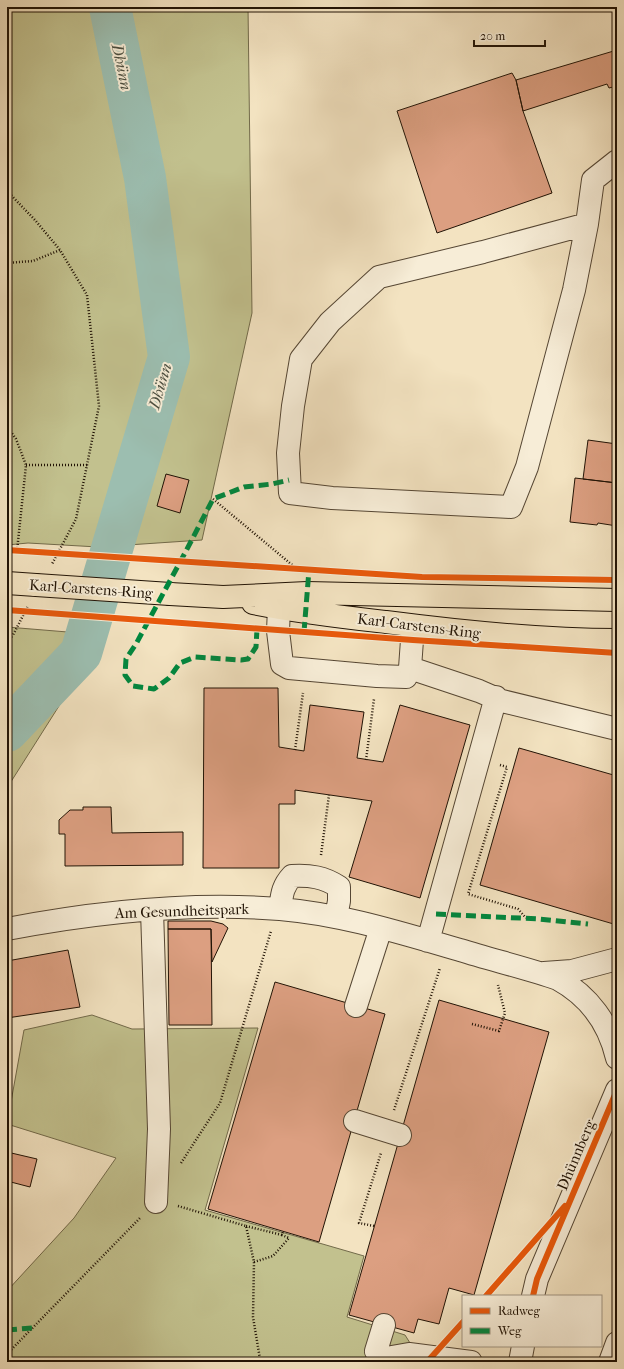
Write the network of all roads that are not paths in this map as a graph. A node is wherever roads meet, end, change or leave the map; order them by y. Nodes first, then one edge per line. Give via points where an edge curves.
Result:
1 (617, 161) edge
2 (586, 224) junction
3 (7, 583) edge
4 (223, 597) junction
5 (617, 600) edge
6 (279, 608) junction
7 (414, 626) junction
8 (617, 640) edge
9 (410, 668) junction
10 (496, 698) junction
11 (617, 729) edge
12 (280, 909) junction
13 (152, 910) junction
14 (336, 918) junction
15 (381, 928) junction
16 (7, 929) edge
17 (437, 944) junction
18 (617, 959) edge
19 (542, 974) junction
20 (356, 1006) dead end
21 (617, 1058) edge
22 (617, 1090) edge
23 (355, 1121) dead end
24 (394, 1132) road end
25 (156, 1202) road end
26 (533, 1295) edge
27 (384, 1325) dead end
28 (617, 1344) edge
29 (523, 1347) edge
30 (388, 1360) edge
31 (471, 1362) edge
32 (520, 1362) edge
33 (610, 1362) edge

1 - 2 street via 593,180
2 - 2 street via 562,339 527,468 511,507 290,493 288,454 301,359 330,322 379,277
3 - 4 main road, Karl-Carstens-Ring, bridge
4 - 5 main road, Karl-Carstens-Ring via 307,593
4 - 6 main road, Karl-Carstens-Ring
6 - 7 main road, Karl-Carstens-Ring
6 - 9 street via 278,631 282,664 289,668 406,677
7 - 8 main road, Karl-Carstens-Ring via 509,636
7 - 9 street
9 - 10 street
10 - 11 street
10 - 17 street
12 - 13 street, Am Gesundheitspark via 216,907
12 - 14 street, Am Gesundheitspark
12 - 14 street via 282,891 292,876 310,877 328,880 338,887
13 - 16 street, Am Gesundheitspark
13 - 25 street via 159,1129
14 - 15 street, Am Gesundheitspark
15 - 17 street, Am Gesundheitspark
15 - 20 street
17 - 19 street, Am Gesundheitspark
18 - 19 street, Am Gesundheitspark via 572,971
19 - 21 street, Am Gesundheitspark via 570,986 592,1006 607,1029
22 - 26 street, Dhünnberg via 537,1279
23 - 24 street
27 - 30 street via 376,1351
28 - 33 street
29 - 32 street
30 - 31 street via 410,1354

